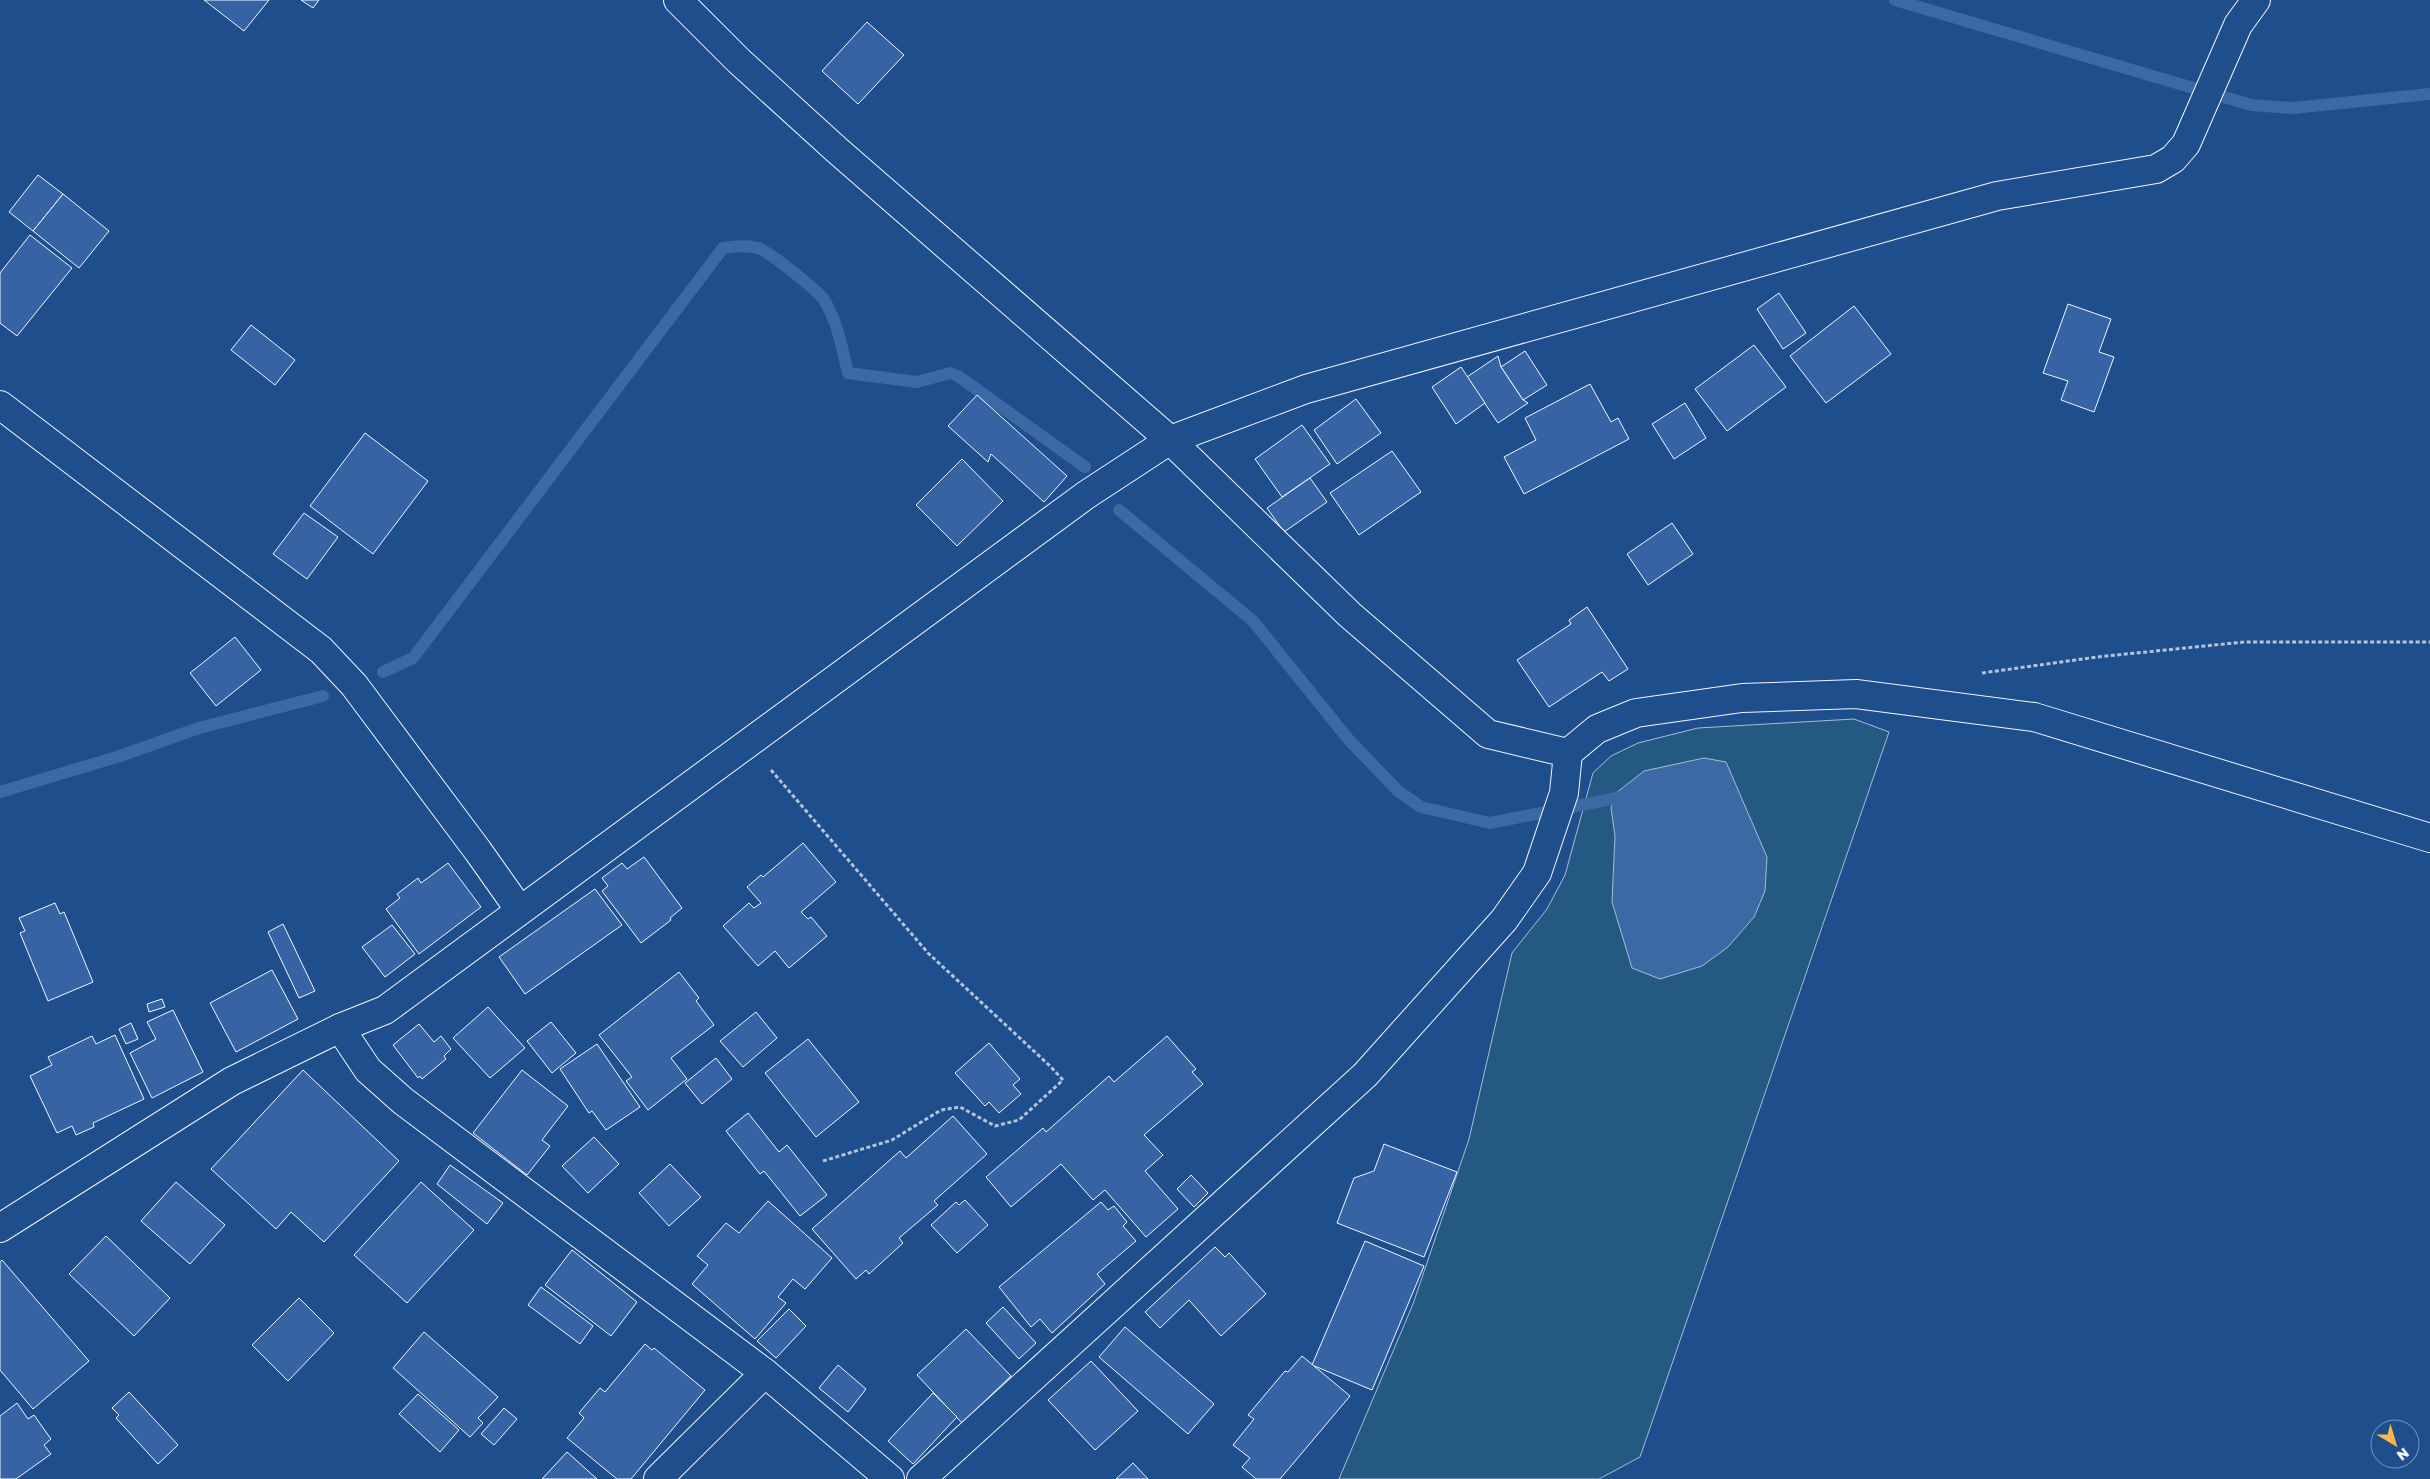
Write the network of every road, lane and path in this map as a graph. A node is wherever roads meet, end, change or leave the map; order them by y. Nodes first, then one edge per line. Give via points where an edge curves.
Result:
1 (678, 0) edge
2 (2256, 0) edge
3 (0, 405) edge
4 (1170, 440) junction
5 (2430, 642) edge
6 (1981, 673) dead end
7 (746, 745) junction
8 (1568, 753) junction
9 (2430, 838) edge
10 (519, 909) junction
11 (340, 1028) junction
12 (823, 1161) dead end
13 (0, 1228) edge
14 (765, 1373) junction
15 (658, 1479) edge
16 (890, 1479) edge
17 (921, 1479) edge

1 - 4 street via 739,61 831,144
2 - 4 street via 2238,25 2186,144 2173,159 2156,169 1997,196 1306,389
3 - 10 street via 321,650 354,684
4 - 7 street via 1086,494
4 - 8 street via 1350,616 1488,734
5 - 6 path via 2244,642
7 - 10 street
7 - 12 path via 763,760 928,953 1063,1080 1019,1120 995,1126 960,1107 941,1110 892,1140
8 - 9 street via 1597,729 1636,714 1742,698 1856,694 2034,717
8 - 17 street via 1564,793 1537,873 1504,920 1364,1075
10 - 11 street via 385,1010
11 - 13 street via 232,1082
11 - 14 street via 368,1070 403,1102
14 - 15 street
14 - 16 street

